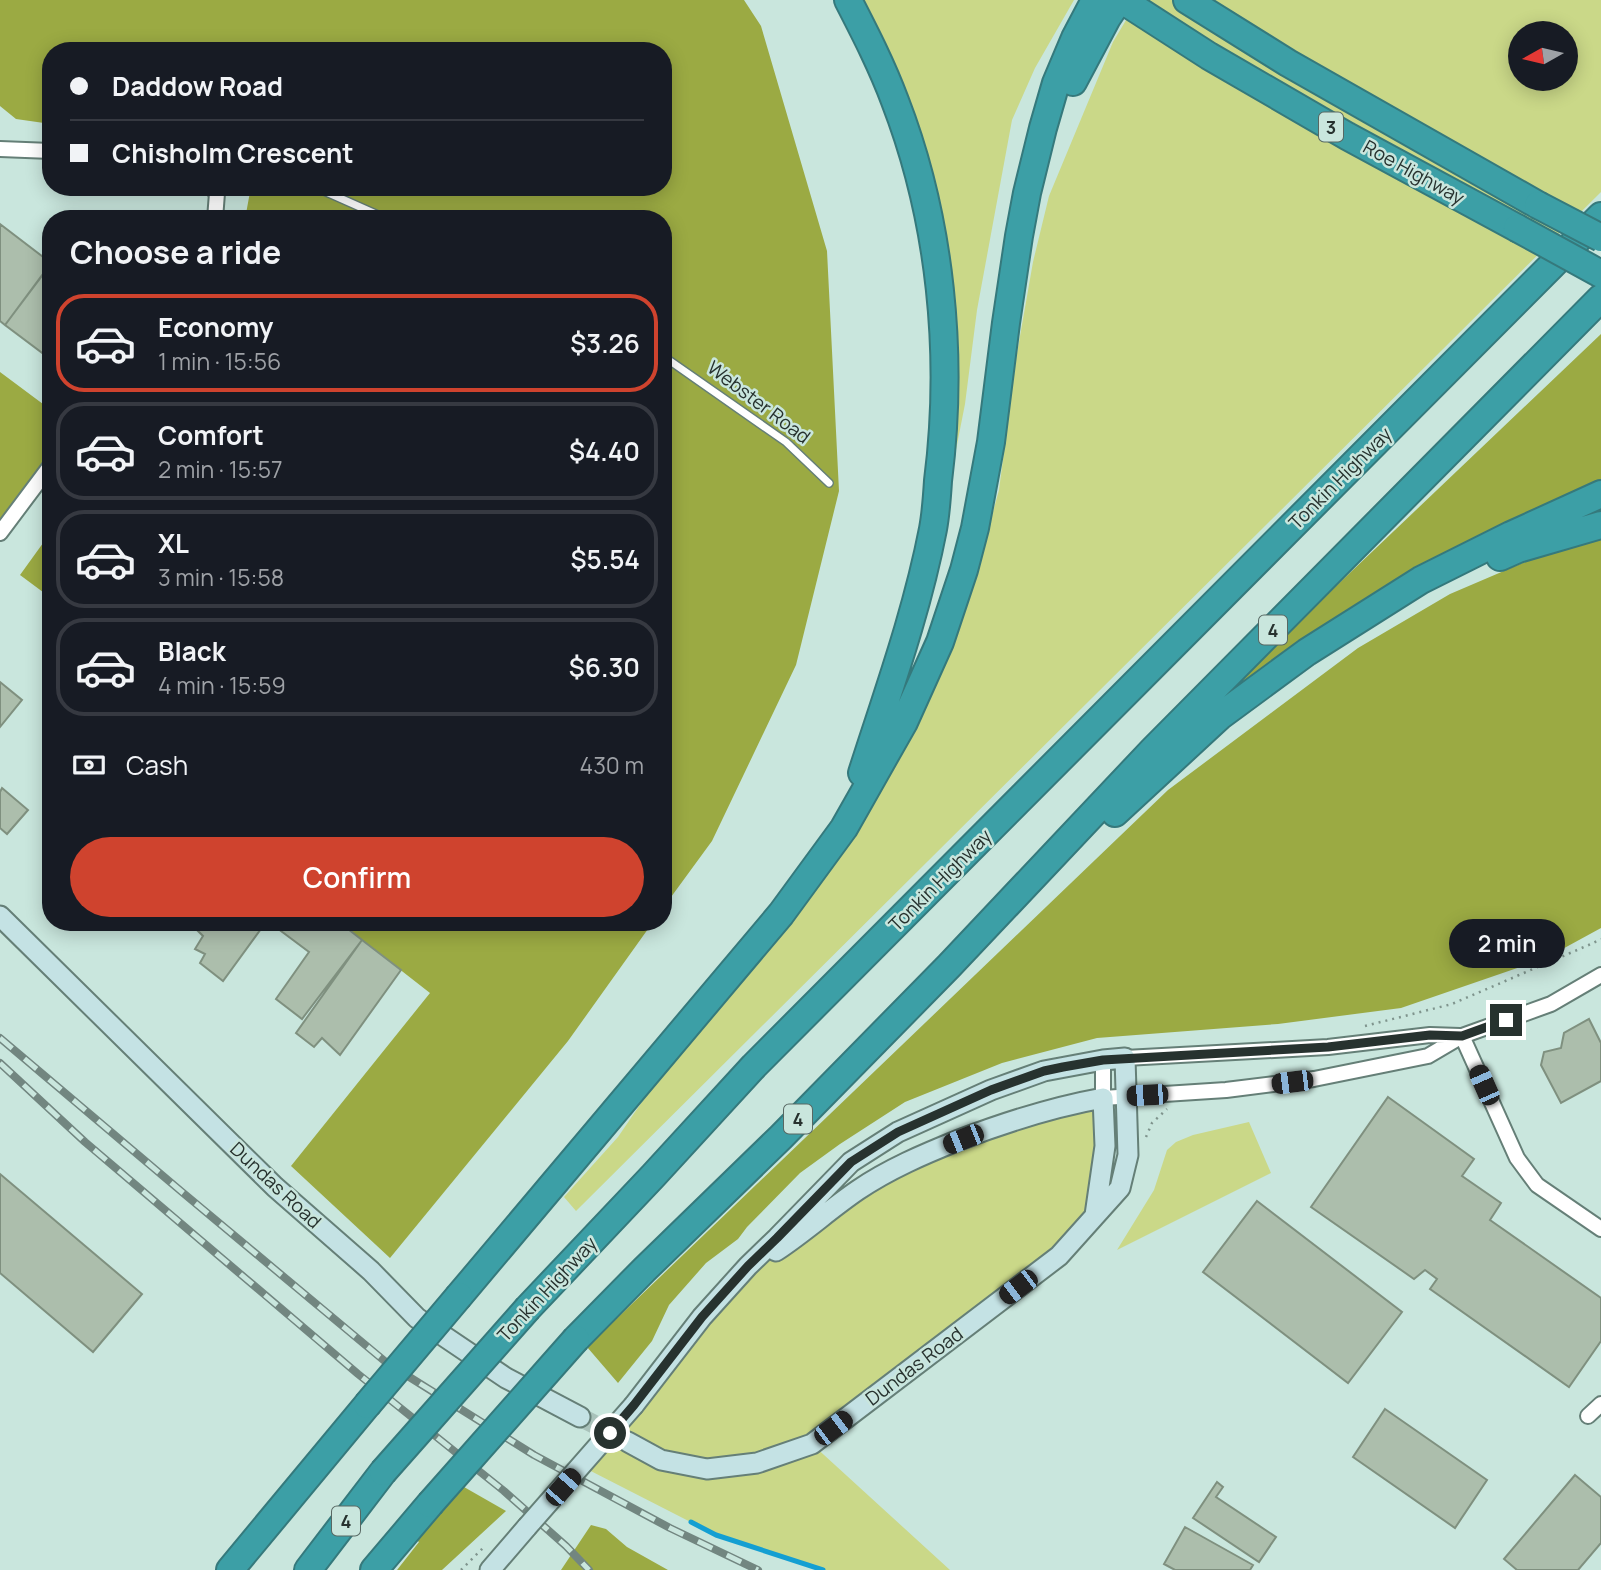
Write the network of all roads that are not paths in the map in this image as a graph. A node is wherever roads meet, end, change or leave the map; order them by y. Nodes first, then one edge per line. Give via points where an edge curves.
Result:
1 (848, 0) edge
2 (1187, 0) edge
3 (1107, 5) edge
4 (0, 149) edge
5 (42, 151) edge
6 (335, 196) edge
7 (367, 210) edge
8 (1601, 216) edge
9 (1601, 238) edge
10 (1601, 274) edge
11 (1601, 298) edge
12 (672, 362) edge
13 (42, 477) edge
14 (829, 483) dead end
15 (1601, 494) edge
16 (1601, 525) edge
17 (0, 533) edge
18 (1343, 628) junction
19 (844, 828) junction
20 (0, 916) edge
21 (949, 966) junction
22 (1601, 975) edge
23 (1462, 1036) junction
24 (1125, 1058) junction
25 (1103, 1060) junction
26 (1127, 1096) junction
27 (1103, 1098) junction
28 (1095, 1215) junction
29 (1601, 1229) edge
30 (748, 1266) junction
31 (1601, 1404) edge
32 (1588, 1416) dead end
33 (580, 1417) tunnel mouth
34 (628, 1442) tunnel mouth
35 (231, 1570) edge
36 (308, 1570) edge
37 (374, 1570) edge
38 (490, 1570) edge

1 - 19 highway via 890,89 914,158 940,290 945,362 943,440 933,527 912,620
2 - 9 highway, Roe Highway / 3, bridge via 1288,63
3 - 10 highway, Roe Highway / 3, bridge via 1209,56
3 - 19 highway via 1027,193 992,442 964,570 940,642 904,722
4 - 5 street
6 - 7 lane
8 - 36 highway, Tonkin Highway / 4, bridge via 754,1066 528,1308 383,1472
11 - 21 highway, 4 via 1153,750
12 - 14 lane, Webster Road via 786,442
13 - 17 street
15 - 18 highway via 1421,580
16 - 18 highway via 1518,549
18 - 21 highway via 1220,716
19 - 35 highway, bridge via 781,914
20 - 33 main road, Dundas Road via 275,1187 417,1318 506,1378
21 - 37 highway, 4, bridge via 576,1339
22 - 23 street via 1551,1004
23 - 24 street
23 - 26 street via 1428,1056 1314,1079
23 - 29 street via 1517,1158 1537,1185
24 - 25 main road
24 - 26 main road, Dundas Road
25 - 27 street
25 - 30 main road via 1044,1071 898,1132 851,1162
26 - 27 street
26 - 28 main road, Dundas Road via 1128,1155 1120,1188
27 - 28 main road via 1105,1146
27 - 30 main road via 1007,1121 919,1156 859,1190 803,1233
28 - 34 main road, Dundas Road via 1059,1256 812,1444 757,1463 707,1469 661,1460
30 - 38 main road, bridge
31 - 32 street

